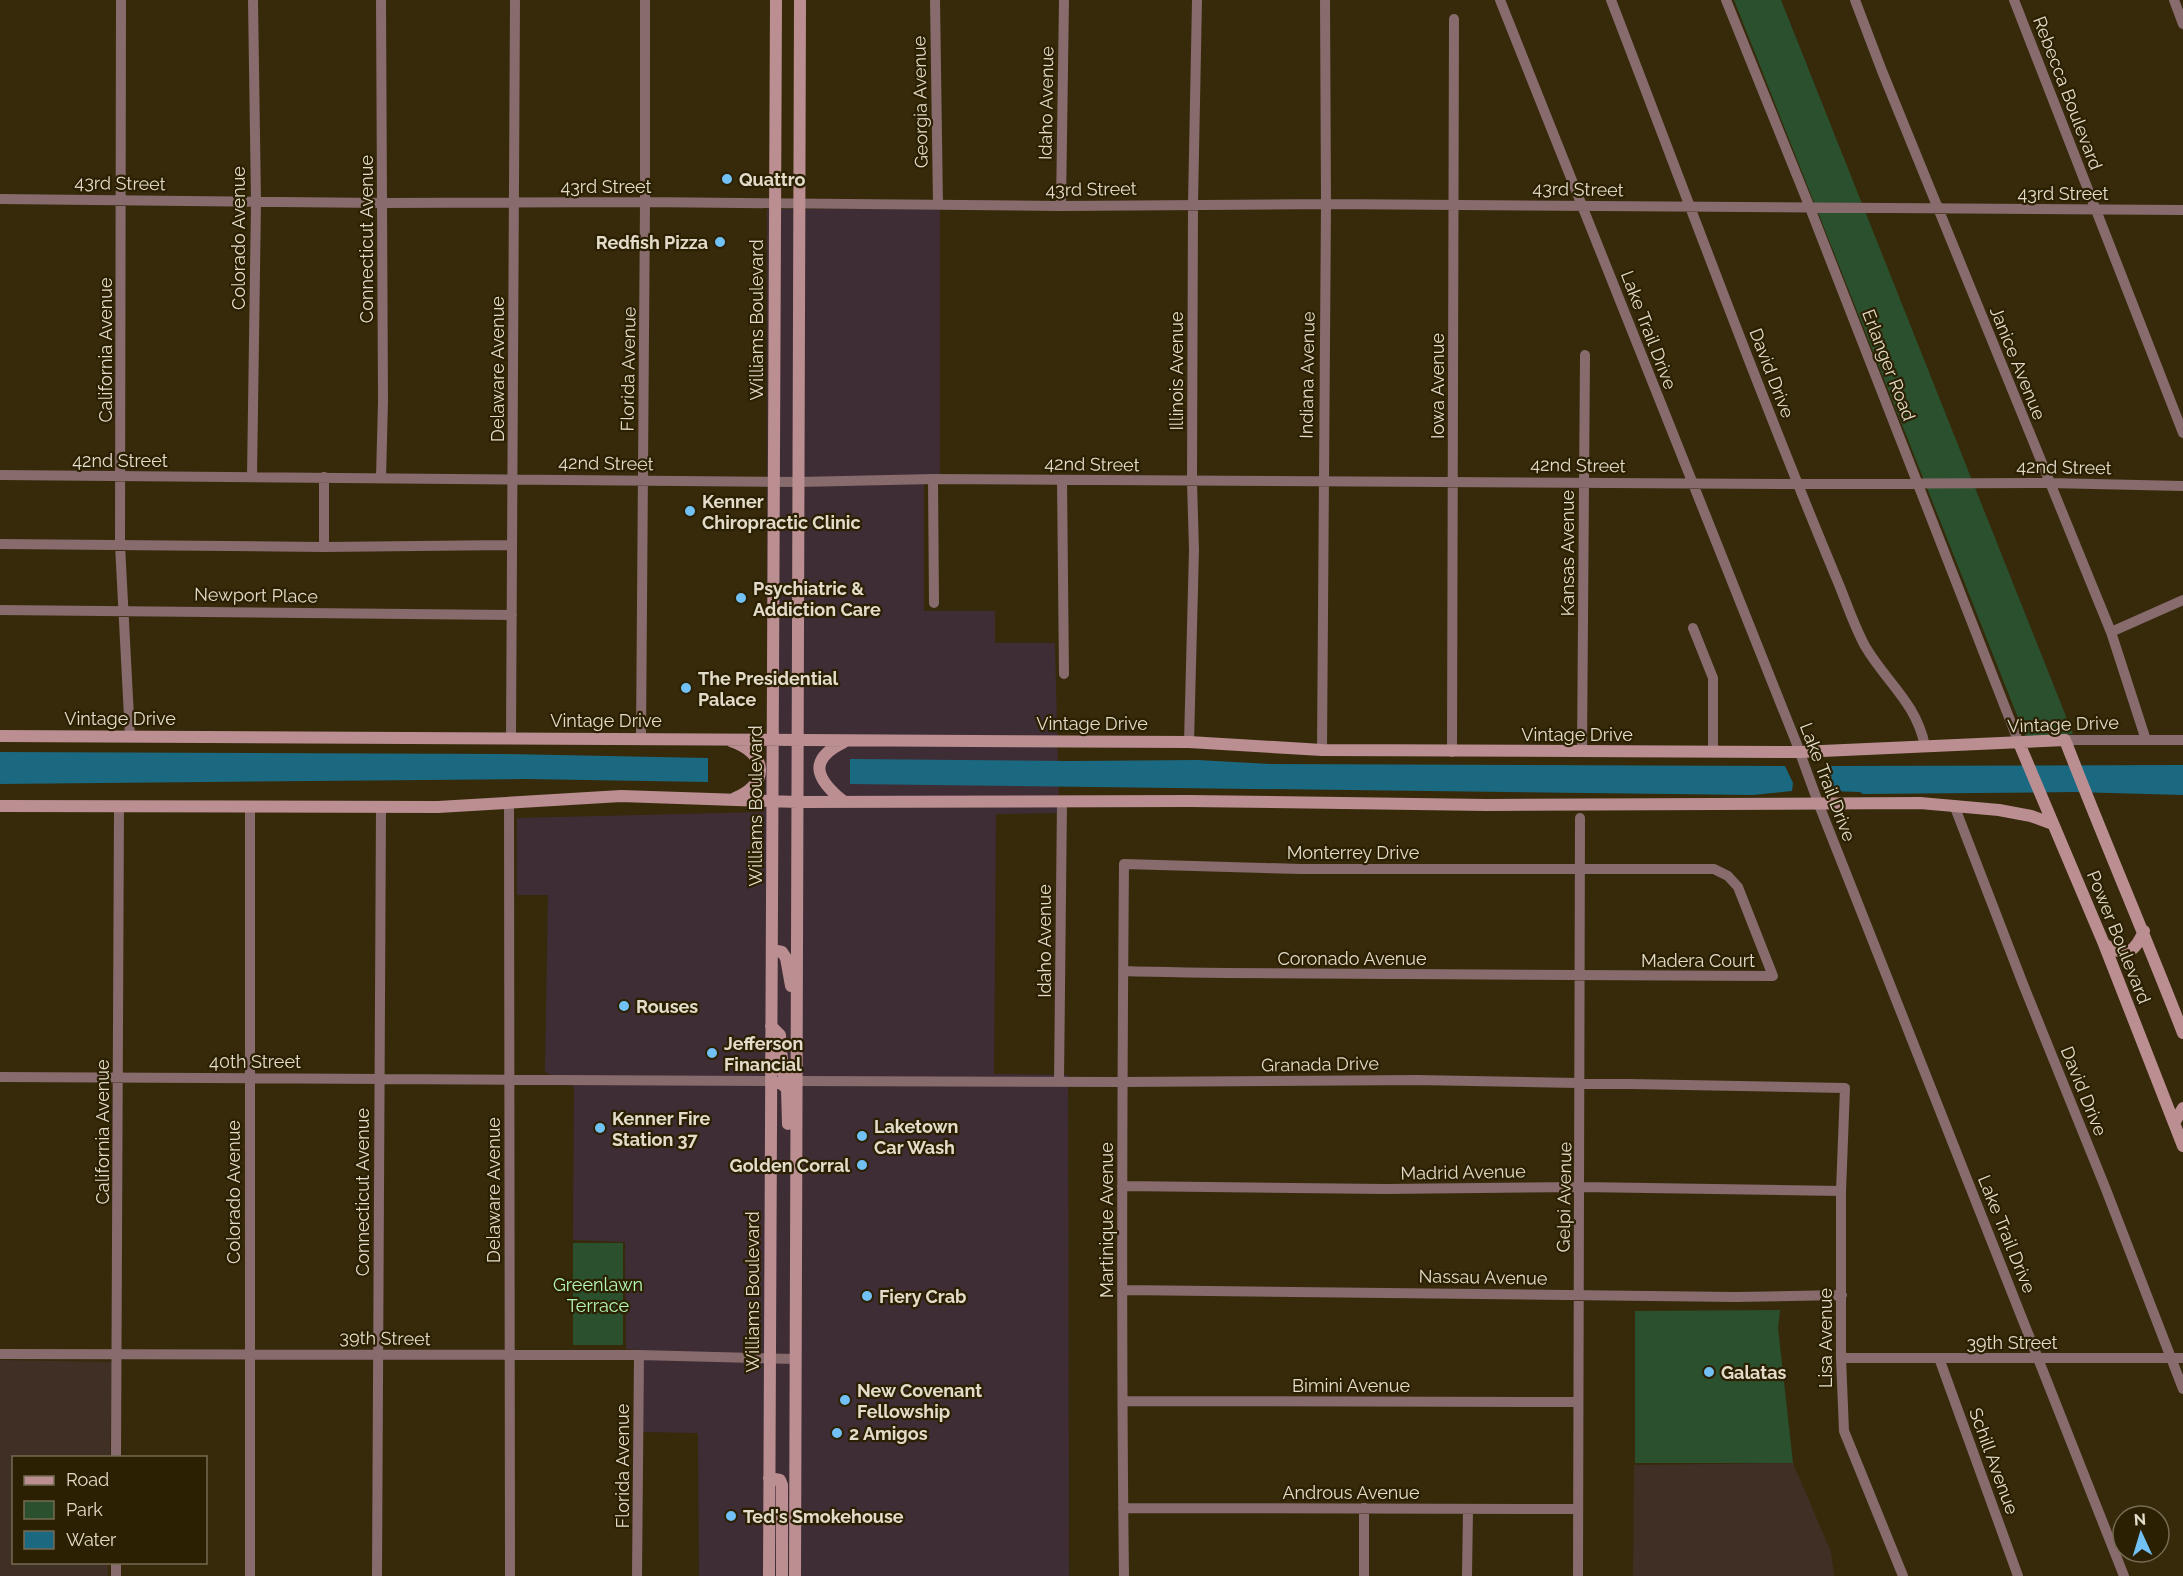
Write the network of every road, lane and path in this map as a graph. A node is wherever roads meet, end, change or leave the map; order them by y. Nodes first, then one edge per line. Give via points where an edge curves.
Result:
1 (122, 0) edge
2 (253, 0) edge
3 (381, 0) edge
4 (515, 0) edge
5 (645, 0) edge
6 (776, 0) edge
7 (800, 0) edge
8 (935, 0) edge
9 (1064, 0) edge
10 (1197, 0) edge
11 (1324, 0) edge
12 (1500, 0) edge
13 (1611, 0) edge
14 (1726, 0) edge
15 (1855, 0) edge
16 (2014, 0) edge
17 (2174, 0) edge
18 (1454, 19) dead end
19 (2183, 24) edge
20 (0, 199) edge
21 (122, 199) junction
22 (256, 202) junction
23 (514, 202) junction
24 (645, 202) junction
25 (383, 203) junction
26 (774, 204) junction
27 (800, 204) junction
28 (1194, 204) junction
29 (1326, 204) junction
30 (1454, 204) junction
31 (938, 205) junction
32 (1061, 206) junction
33 (1582, 206) junction
34 (1690, 206) junction
35 (1810, 208) junction
36 (1938, 210) junction
37 (2096, 210) junction
38 (2183, 210) edge
39 (1585, 355) dead end
40 (2183, 433) edge
41 (0, 475) edge
42 (122, 476) junction
43 (252, 477) junction
44 (324, 477) junction
45 (381, 478) junction
46 (513, 478) junction
47 (933, 479) junction
48 (643, 480) junction
49 (1062, 480) junction
50 (1323, 481) junction
51 (1454, 481) junction
52 (774, 482) junction
53 (799, 482) junction
54 (1192, 482) junction
55 (1584, 482) junction
56 (1692, 483) junction
57 (2049, 483) junction
58 (1797, 484) junction
59 (1918, 484) junction
60 (2183, 486) edge
61 (0, 544) edge
62 (120, 545) junction
63 (512, 545) junction
64 (324, 547) junction
65 (2183, 600) edge
66 (934, 603) dead end
67 (124, 609) junction
68 (0, 610) edge
69 (512, 615) junction
70 (1693, 628) dead end
71 (2110, 632) junction
72 (1064, 674) dead end
73 (0, 736) edge
74 (130, 736) junction
75 (511, 737) junction
76 (641, 738) junction
77 (723, 738) junction
78 (774, 739) junction
79 (798, 740) junction
80 (848, 740) junction
81 (2065, 740) junction
82 (2146, 740) junction
83 (2183, 740) edge
84 (1189, 742) junction
85 (1925, 746) junction
86 (2022, 749) junction
87 (1322, 750) junction
88 (1452, 752) junction
89 (1582, 752) junction
90 (1713, 752) junction
91 (1800, 752) junction
92 (731, 800) junction
93 (772, 801) junction
94 (843, 801) junction
95 (1062, 801) junction
96 (797, 802) junction
97 (509, 804) junction
98 (1819, 805) junction
99 (1954, 805) junction
100 (0, 807) edge
101 (119, 807) junction
102 (250, 807) junction
103 (381, 808) junction
104 (1580, 818) dead end
105 (2053, 824) junction
106 (1124, 864) joint
107 (1581, 868) junction
108 (2144, 931) junction
109 (2104, 944) junction
110 (772, 950) junction
111 (1123, 971) junction
112 (1581, 977) junction
113 (796, 1023) junction
114 (771, 1026) junction
115 (2183, 1033) edge
116 (0, 1077) edge
117 (119, 1077) junction
118 (250, 1078) junction
119 (379, 1078) junction
120 (510, 1078) junction
121 (771, 1081) junction
122 (796, 1081) junction
123 (1059, 1082) junction
124 (1123, 1082) junction
125 (1581, 1083) junction
126 (1845, 1088) joint
127 (2183, 1108) edge
128 (2174, 1123) junction
129 (796, 1138) junction
130 (2183, 1146) edge
131 (1122, 1186) junction
132 (1581, 1187) junction
133 (1841, 1191) junction
134 (1124, 1290) junction
135 (1579, 1295) junction
136 (1842, 1296) junction
137 (117, 1353) junction
138 (249, 1353) junction
139 (0, 1354) edge
140 (379, 1355) junction
141 (639, 1355) junction
142 (510, 1356) junction
143 (1841, 1358) junction
144 (1939, 1358) junction
145 (2038, 1358) junction
146 (2171, 1358) junction
147 (2183, 1358) edge
148 (770, 1359) junction
149 (795, 1359) junction
150 (2183, 1389) edge
151 (1124, 1401) junction
152 (1578, 1402) junction
153 (116, 1456) edge
154 (770, 1478) junction
155 (1123, 1508) junction
156 (1364, 1508) junction
157 (1468, 1509) junction
158 (1578, 1509) junction
159 (250, 1576) edge
160 (377, 1576) edge
161 (510, 1576) edge
162 (638, 1576) edge
163 (769, 1576) edge
164 (782, 1576) edge
165 (795, 1576) edge
166 (1124, 1576) edge
167 (1364, 1576) edge
168 (1467, 1576) edge
169 (1578, 1576) edge
170 (1903, 1576) edge
171 (2018, 1576) edge
172 (2124, 1576) edge

1 - 21 street, California Avenue
2 - 22 street, Colorado Avenue
3 - 25 street, Connecticut Avenue
4 - 23 street, Delaware Avenue
5 - 24 street, Florida Avenue
6 - 26 street, Williams Boulevard
7 - 27 street
8 - 31 street, Georgia Avenue
9 - 32 street, Idaho Avenue
10 - 28 street, Illinois Avenue
11 - 29 street, Indiana Avenue
12 - 33 street, Lake Trail Drive
13 - 34 street, David Drive
14 - 35 street, Erlanger Road
15 - 36 street, Janice Avenue
16 - 37 street, Rebecca Boulevard
17 - 19 street
18 - 30 street, Iowa Avenue
20 - 21 street, 43rd Street
21 - 22 street, 43rd Street
21 - 42 street, California Avenue
22 - 25 street, 43rd Street
22 - 43 street, Colorado Avenue
23 - 24 street, 43rd Street
23 - 25 street, 43rd Street
23 - 46 street, Delaware Avenue
24 - 26 street, 43rd Street
24 - 48 street, Florida Avenue
25 - 45 street, Connecticut Avenue
26 - 27 street, 43rd Street
26 - 52 street, Williams Boulevard
27 - 31 street, 43rd Street
27 - 53 street
28 - 29 street, 43rd Street
28 - 32 street, 43rd Street
28 - 54 street, Illinois Avenue
29 - 30 street, 43rd Street
29 - 50 street, Indiana Avenue
30 - 33 street, 43rd Street
30 - 51 street, Iowa Avenue
31 - 32 street, 43rd Street
33 - 34 street, 43rd Street
33 - 56 street, Lake Trail Drive
34 - 35 street, 43rd Street
34 - 58 street, David Drive
35 - 36 street, 43rd Street
35 - 59 street, Erlanger Road
36 - 37 street, 43rd Street
36 - 57 street, Janice Avenue
37 - 38 street, 43rd Street
37 - 40 street, Rebecca Boulevard
39 - 55 street, Kansas Avenue
41 - 42 street, 42nd Street
42 - 43 street, 42nd Street
42 - 62 street, California Avenue
43 - 44 street, 42nd Street
44 - 45 street, 42nd Street
44 - 64 street
45 - 46 street, 42nd Street
46 - 48 street, 42nd Street
46 - 63 street, Delaware Avenue
47 - 49 street, 42nd Street
47 - 53 street, 42nd Street
47 - 66 street
48 - 52 street, 42nd Street
48 - 76 street, Florida Avenue
49 - 54 street, 42nd Street
49 - 72 street
50 - 51 street, 42nd Street
50 - 54 street, 42nd Street
50 - 87 street, Indiana Avenue
51 - 55 street, 42nd Street
51 - 88 street, Iowa Avenue
52 - 53 street, 42nd Street
52 - 78 street, Williams Boulevard
53 - 79 street
54 - 84 street, Illinois Avenue
55 - 56 street, 42nd Street
55 - 89 street, Kansas Avenue
56 - 58 street, 42nd Street
56 - 91 street, Lake Trail Drive
57 - 59 street, 42nd Street
57 - 60 street, 42nd Street
57 - 71 street, Janice Avenue
58 - 59 street, 42nd Street
58 - 85 street, David Drive via 1864,645 1913,712
59 - 86 street, Erlanger Road
61 - 62 street
62 - 64 street
62 - 67 street, California Avenue
63 - 64 street
63 - 69 street, Delaware Avenue
65 - 71 street
67 - 68 street, Newport Place
67 - 69 street, Newport Place
67 - 74 street, California Avenue
69 - 75 street, Delaware Avenue
70 - 90 street via 1713,678
71 - 82 street, Janice Avenue
73 - 74 street, Vintage Drive
74 - 75 street, Vintage Drive
75 - 76 street, Vintage Drive
76 - 77 street, Vintage Drive
77 - 78 street, Vintage Drive
77 - 92 street via 752,751 760,767 754,788
78 - 79 street, Vintage Drive
78 - 93 street, Williams Boulevard
79 - 80 street, Vintage Drive
79 - 96 street
80 - 84 street, Vintage Drive
80 - 94 street via 825,755 819,770 826,788
81 - 82 street, Vintage Drive
81 - 86 street, Vintage Drive
81 - 108 street, Power Boulevard
82 - 83 street, Vintage Drive
84 - 87 street, Vintage Drive
85 - 86 street, Vintage Drive
85 - 91 street, Vintage Drive
86 - 105 street, Power Boulevard
87 - 88 street, Vintage Drive
88 - 89 street, Vintage Drive
89 - 90 street, Vintage Drive
90 - 91 street, Vintage Drive
91 - 98 street, Lake Trail Drive
92 - 93 street
92 - 97 street via 621,796
93 - 96 street
93 - 110 street, Williams Boulevard
94 - 95 street
94 - 96 street
95 - 98 street
95 - 123 street, Idaho Avenue
96 - 113 street
97 - 103 street
97 - 120 street, Delaware Avenue
98 - 99 street
98 - 145 street, Lake Trail Drive
99 - 105 street via 2031,816
99 - 146 street, David Drive
100 - 101 street
101 - 102 street
101 - 117 street, California Avenue
102 - 103 street
102 - 118 street, Colorado Avenue
103 - 119 street, Connecticut Avenue
104 - 107 street, Gelpi Avenue
105 - 109 street, Power Boulevard
106 - 107 street, Monterrey Drive via 1301,869
106 - 111 street, Martinique Avenue
107 - 112 street, Gelpi Avenue
107 - 112 street, Madera Court via 1714,869 1728,876 1738,887 1773,976
108 - 109 street via 2138,945 2130,951 2116,952
108 - 115 street, Power Boulevard
109 - 128 street, Power Boulevard
110 - 113 street via 782,952 786,958
110 - 114 street, Williams Boulevard
111 - 112 street, Coronado Avenue
111 - 124 street, Martinique Avenue
112 - 125 street, Gelpi Avenue
113 - 122 street
114 - 121 street, Williams Boulevard
114 - 122 street via 780,1035 783,1073
116 - 117 street, 40th Street
117 - 118 street, 40th Street
117 - 137 street, California Avenue
118 - 119 street, 40th Street
118 - 138 street, Colorado Avenue
119 - 120 street, 40th Street
119 - 140 street, Connecticut Avenue
120 - 121 street, 40th Street
120 - 142 street, Delaware Avenue
121 - 129 street via 787,1089 788,1126
121 - 148 street, Williams Boulevard
122 - 123 street, Granada Drive
122 - 129 street
123 - 124 street, Granada Drive
124 - 125 street, Granada Drive
124 - 131 street, Martinique Avenue
125 - 126 street, Granada Drive
125 - 132 street, Gelpi Avenue
126 - 133 street, Lisa Avenue
127 - 128 street
128 - 130 street, Power Boulevard
129 - 149 street
131 - 132 street, Madrid Avenue
131 - 134 street, Martinique Avenue
132 - 133 street, Madrid Avenue
132 - 135 street, Gelpi Avenue
133 - 136 street, Lisa Avenue
134 - 135 street, Nassau Avenue
134 - 151 street, Martinique Avenue
135 - 136 street, Nassau Avenue
135 - 152 street, Gelpi Avenue
136 - 143 street, Lisa Avenue
137 - 138 street, 39th Street
137 - 139 street, 39th Street
137 - 153 street, California Avenue
138 - 140 street, 39th Street
138 - 159 street, Colorado Avenue
140 - 142 street, 39th Street
140 - 160 street, Connecticut Avenue
141 - 142 street, 39th Street
141 - 148 street, 39th Street
141 - 162 street, Florida Avenue
142 - 161 street, Delaware Avenue
143 - 144 street, 39th Street
143 - 170 street, Lisa Avenue via 1844,1431
144 - 145 street, 39th Street
144 - 171 street, Schill Avenue
145 - 146 street, 39th Street
145 - 172 street, Lake Trail Drive
146 - 147 street, 39th Street
146 - 150 street, David Drive
148 - 149 street, 39th Street
148 - 154 street, Williams Boulevard
149 - 165 street
151 - 152 street, Bimini Avenue
151 - 155 street, Martinique Avenue
152 - 158 street, Gelpi Avenue
154 - 163 street, Williams Boulevard
154 - 164 street via 780,1480 782,1485
155 - 156 street, Androus Avenue
155 - 166 street, Martinique Avenue
156 - 157 street, Androus Avenue
156 - 167 street
157 - 158 street, Androus Avenue
157 - 168 street
158 - 169 street, Gelpi Avenue

